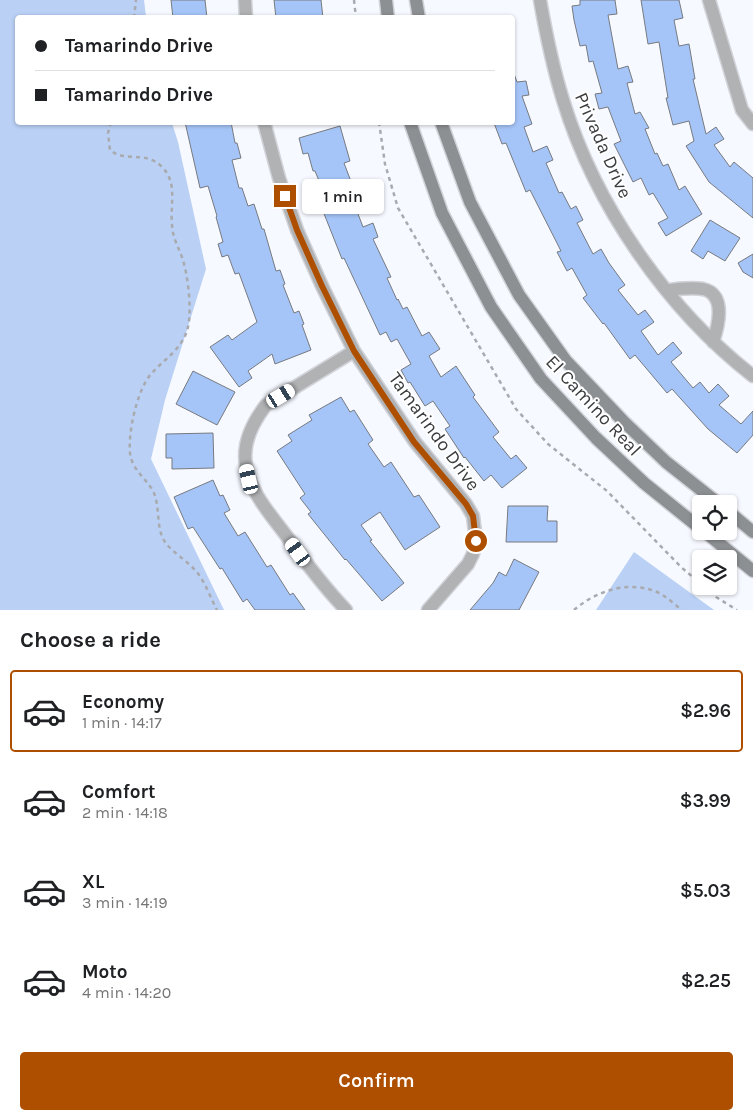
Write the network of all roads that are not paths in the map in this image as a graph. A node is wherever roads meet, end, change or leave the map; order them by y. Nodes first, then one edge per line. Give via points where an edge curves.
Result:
1 (244, 0) edge
2 (386, 0) edge
3 (416, 0) edge
4 (540, 0) edge
5 (709, 0) edge
6 (246, 15) edge
7 (388, 15) edge
8 (418, 15) edge
9 (753, 124) edge
10 (265, 125) edge
11 (411, 125) edge
12 (442, 125) edge
13 (667, 290) junction
14 (714, 342) junction
15 (354, 351) junction
16 (753, 376) edge
17 (707, 495) edge
18 (737, 519) edge
19 (692, 521) edge
20 (753, 532) edge
21 (715, 540) edge
22 (753, 571) edge
23 (346, 610) edge
24 (428, 610) edge

1 - 6 street
2 - 7 main road
3 - 8 main road
4 - 13 street, Privada Drive via 563,102 588,163 613,212
5 - 9 street via 742,110
10 - 15 street, Tamarindo Drive via 297,230
11 - 19 main road, El Camino Real via 442,213 490,307 540,378 596,438 644,483
12 - 17 main road, El Camino Real via 470,202 520,295 566,361 666,462
13 - 14 street, Privada Drive
13 - 14 street via 699,289 711,293 719,316
14 - 16 street, Privada Drive
15 - 23 street via 266,405 250,432 245,464 260,500
15 - 24 street, Tamarindo Drive via 414,442 473,516 476,541 473,554
18 - 20 main road
21 - 22 main road, El Camino Real

